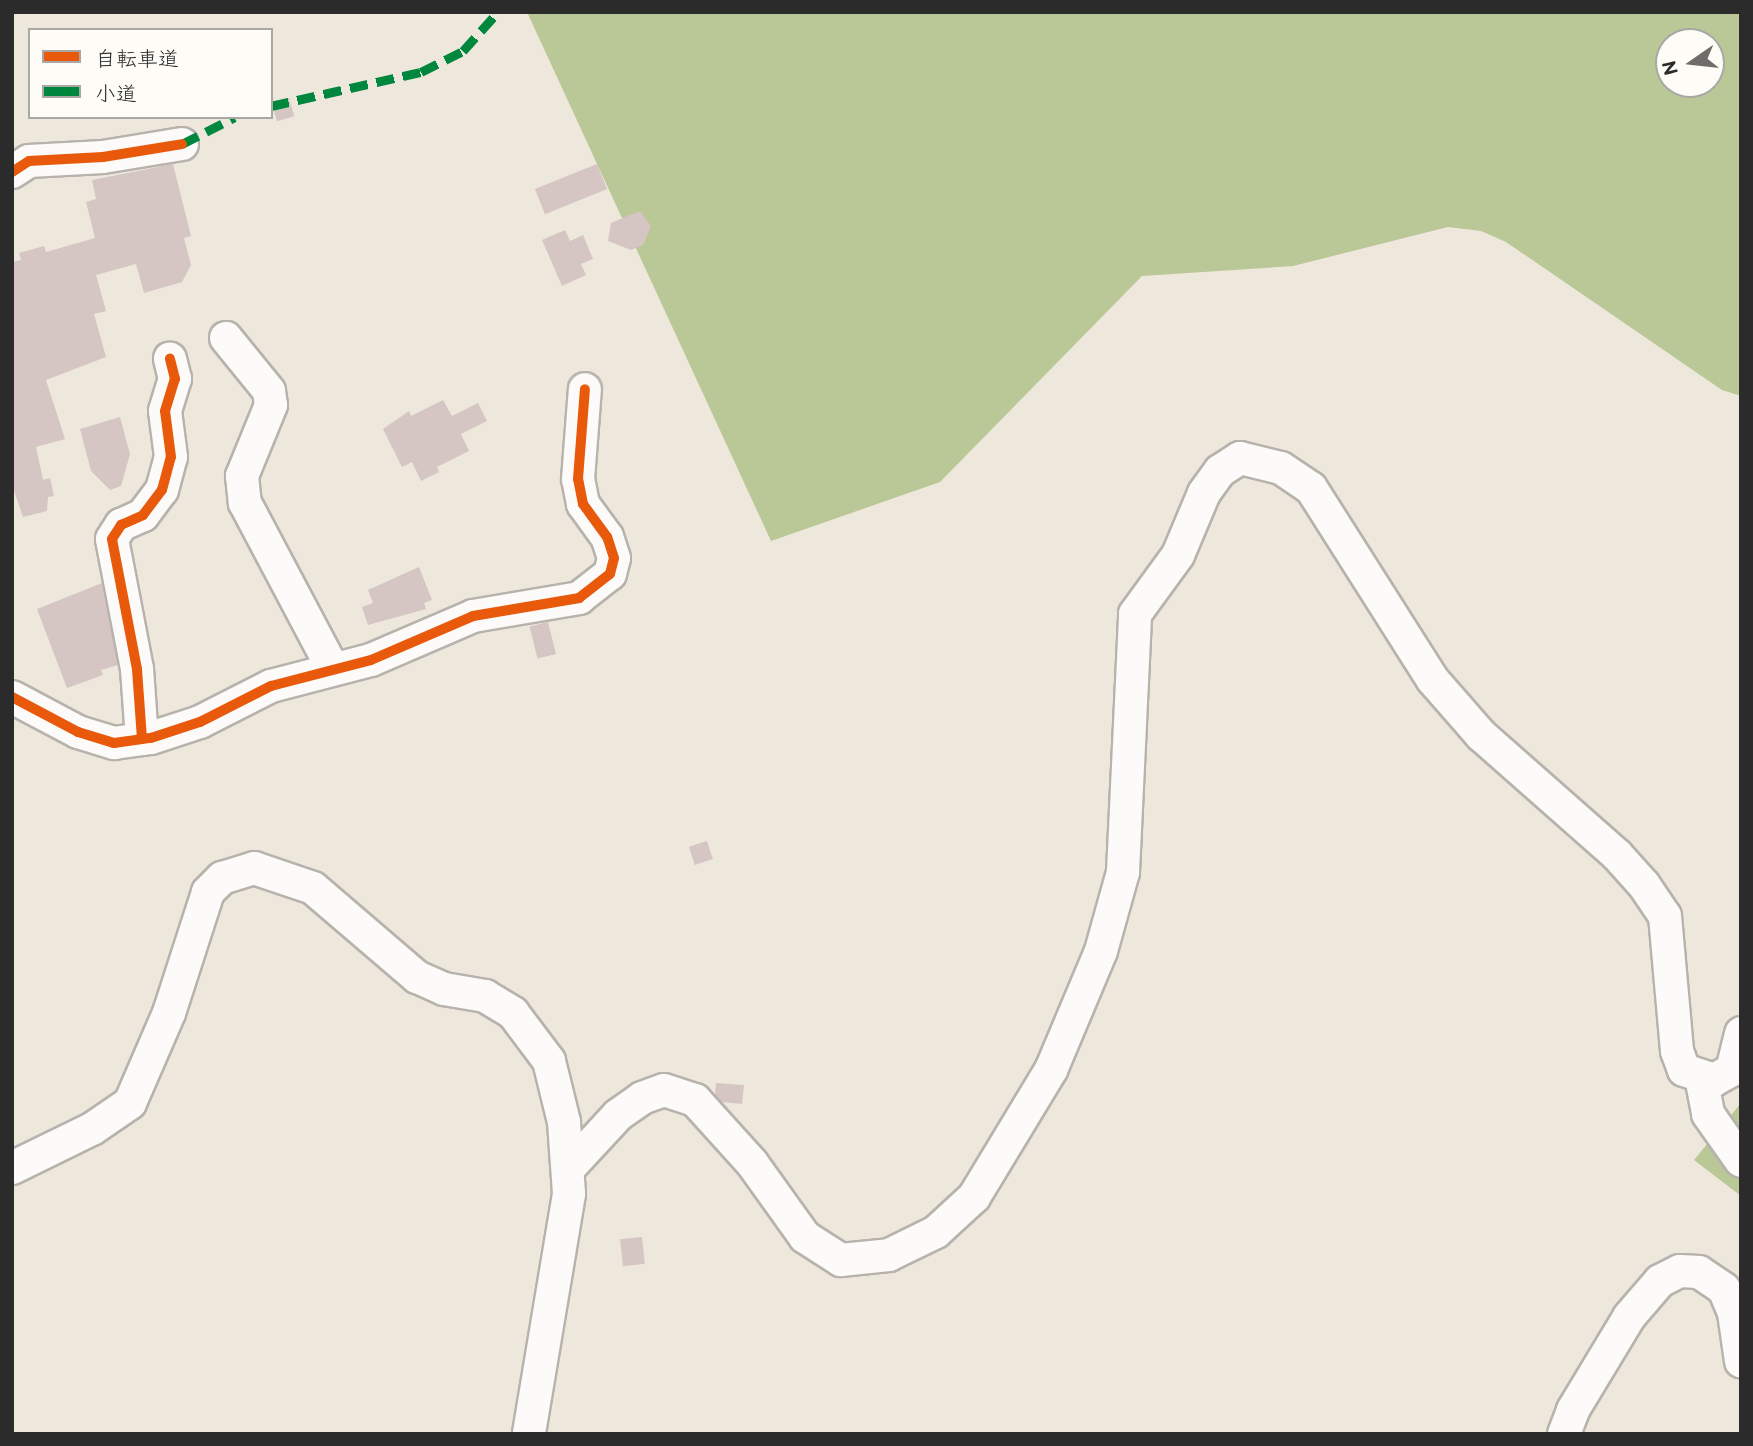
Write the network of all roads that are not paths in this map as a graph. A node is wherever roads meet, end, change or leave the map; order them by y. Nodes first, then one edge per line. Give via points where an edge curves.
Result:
1 (183, 144) dead end
2 (12, 172) edge
3 (226, 338) dead end
4 (170, 359) dead end
5 (585, 389) dead end
6 (333, 669) junction
7 (12, 697) edge
8 (142, 739) junction
9 (1741, 1033) edge
10 (1700, 1077) junction
11 (1741, 1161) edge
12 (12, 1168) edge
13 (569, 1168) junction
14 (1741, 1361) edge
15 (529, 1434) edge
16 (1564, 1434) edge

1 - 2 street via 103,157 29,161
3 - 6 street via 269,391 271,405 242,476 245,503
4 - 8 street via 175,379 165,411 171,457 162,490 143,515 121,525 113,540 137,670
5 - 6 street via 578,479 583,504 607,537 614,558 610,574 579,598 473,616 371,660
6 - 8 street via 271,686 200,722
7 - 8 street via 78,732 114,743
9 - 10 street via 1732,1070 1714,1080
10 - 11 street via 1708,1114
10 - 13 street via 1684,1070 1677,1051 1665,916 1644,885 1617,855 1481,735 1433,680 1311,488 1280,468 1240,458 1220,471 1204,493 1178,555 1135,614 1123,872 1105,938 1051,1070 974,1197 936,1232 901,1249 841,1260 805,1237 752,1163 695,1100 664,1090 618,1115
12 - 13 street via 92,1129 130,1103 169,1013 208,892 222,878 254,868 313,888 417,977 444,989 485,996 513,1013 549,1061 564,1122
13 - 15 street via 569,1194
14 - 16 street via 1734,1313 1724,1289 1699,1272 1680,1271 1660,1281 1629,1317 1573,1410

